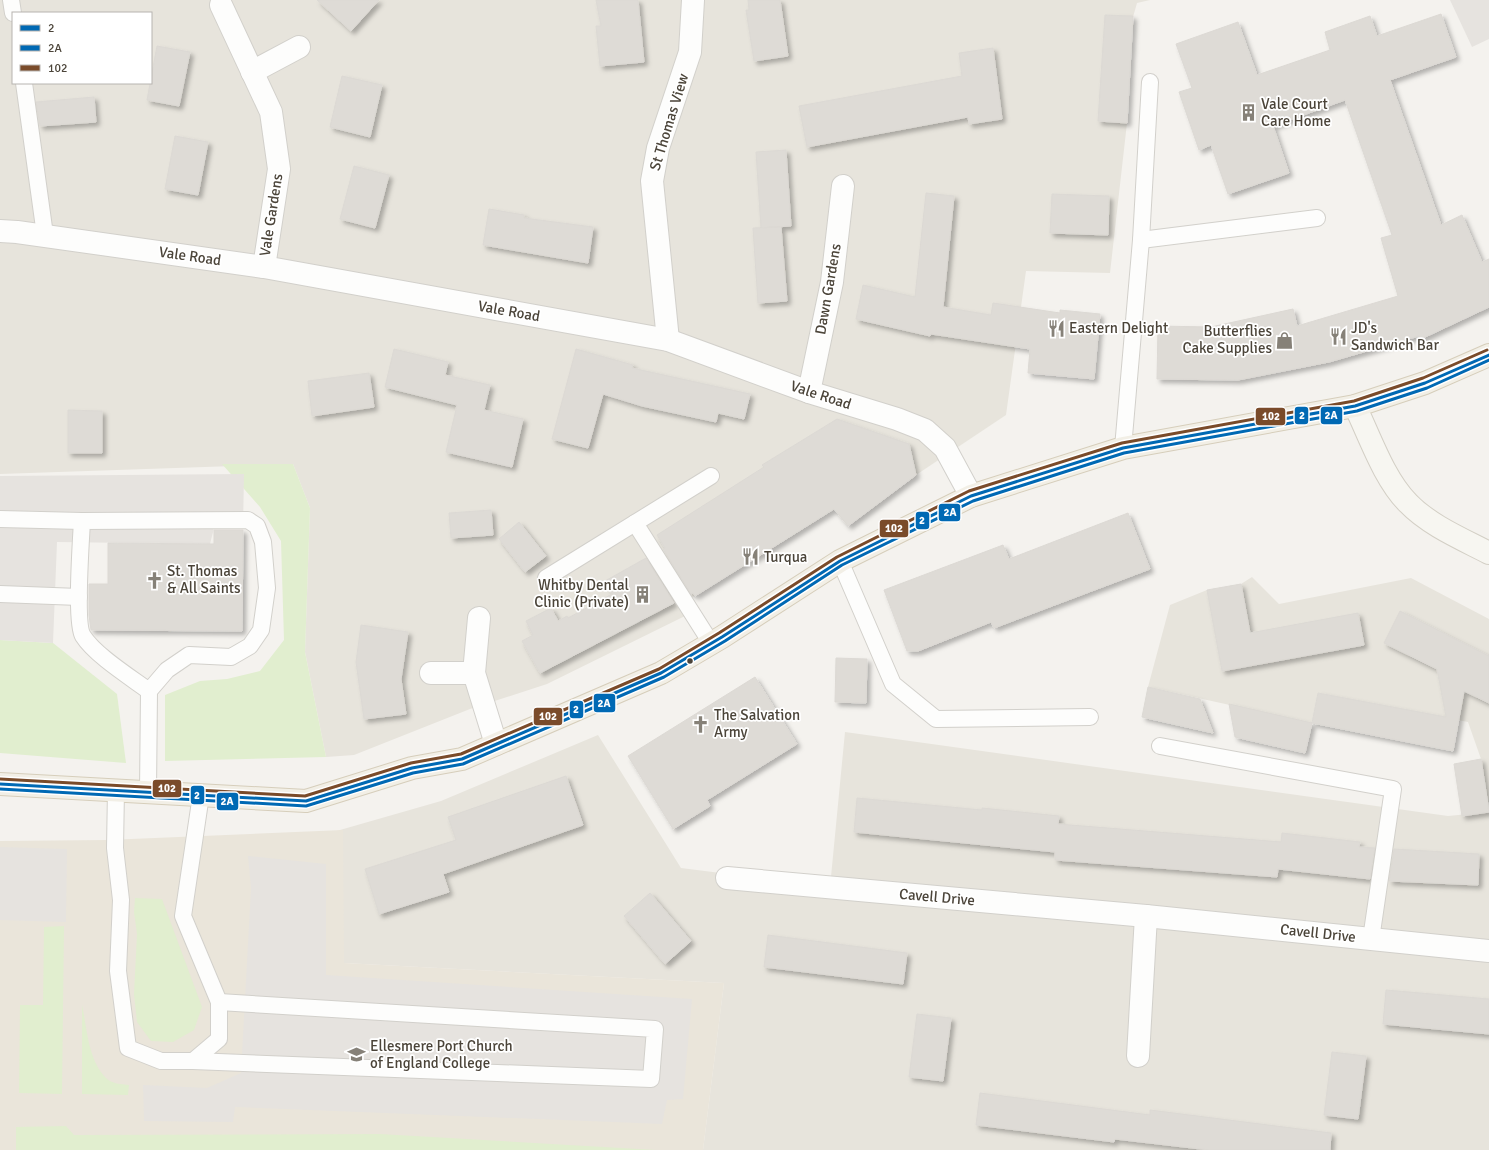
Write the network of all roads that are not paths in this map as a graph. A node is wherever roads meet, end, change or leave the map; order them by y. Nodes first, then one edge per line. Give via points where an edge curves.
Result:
1 (11, 0) edge
2 (693, 0) edge
3 (221, 5) dead end
4 (13, 12) edge
5 (300, 47) dead end
6 (252, 72) junction
7 (1150, 82) dead end
8 (24, 84) edge
9 (843, 186) dead end
10 (1317, 218) dead end
11 (0, 231) edge
12 (45, 236) junction
13 (1141, 240) junction
14 (264, 267) junction
15 (668, 340) junction
16 (1489, 355) edge
17 (809, 392) junction
18 (1355, 406) junction
19 (1123, 448) junction
20 (711, 476) dead end
21 (971, 496) junction
22 (0, 519) edge
23 (82, 521) junction
24 (635, 523) junction
25 (1489, 553) edge
26 (840, 561) junction
27 (546, 578) dead end
28 (0, 594) edge
29 (79, 596) junction
30 (479, 618) dead end
31 (711, 643) junction
32 (431, 673) dead end
33 (474, 673) junction
34 (149, 691) junction
35 (1090, 717) dead end
36 (496, 744) junction
37 (1160, 746) dead end
38 (0, 784) edge
39 (116, 790) junction
40 (148, 792) junction
41 (201, 795) junction
42 (727, 878) dead end
43 (1146, 916) junction
44 (1371, 938) junction
45 (1489, 951) edge
46 (219, 1002) junction
47 (1138, 1056) dead end
48 (193, 1061) junction

1 - 4 lane
2 - 15 street, St Thomas View via 690,52 658,148 652,181
3 - 6 street, Vale Gardens
5 - 6 street
6 - 14 street, Vale Gardens via 271,112 279,168
7 - 13 lane
8 - 12 lane
9 - 17 street, Dawn Gardens via 832,282
10 - 13 lane
11 - 12 street, Vale Road
12 - 14 street, Vale Road
13 - 19 lane
14 - 15 street, Vale Road
15 - 17 street, Vale Road
16 - 18 main road via 1425,384
17 - 21 street, Vale Road via 925,430 945,448
18 - 19 main road
18 - 25 street via 1396,488 1408,504 1425,517
19 - 21 main road
20 - 24 lane
21 - 26 main road
22 - 23 lane
23 - 29 lane
23 - 34 lane via 248,520 257,526 263,542 266,580 261,630 250,646 231,657 189,655 167,670
24 - 27 lane
24 - 31 lane
26 - 31 main road
26 - 35 lane via 893,684 936,719
28 - 29 lane
29 - 34 lane via 82,636 100,654
30 - 33 street
31 - 36 main road via 661,673
32 - 33 street
33 - 36 street
34 - 40 lane
36 - 41 main road via 462,759 412,768 306,801
37 - 44 lane via 1393,789
38 - 39 main road
39 - 40 main road
39 - 48 lane via 115,848 121,900 118,971 128,1048 161,1061
40 - 41 main road
41 - 46 lane via 183,916
42 - 43 street, Cavell Drive
43 - 44 street, Cavell Drive
43 - 47 street
44 - 45 street, Cavell Drive
46 - 48 lane via 219,1039
46 - 48 lane via 655,1029 651,1079

